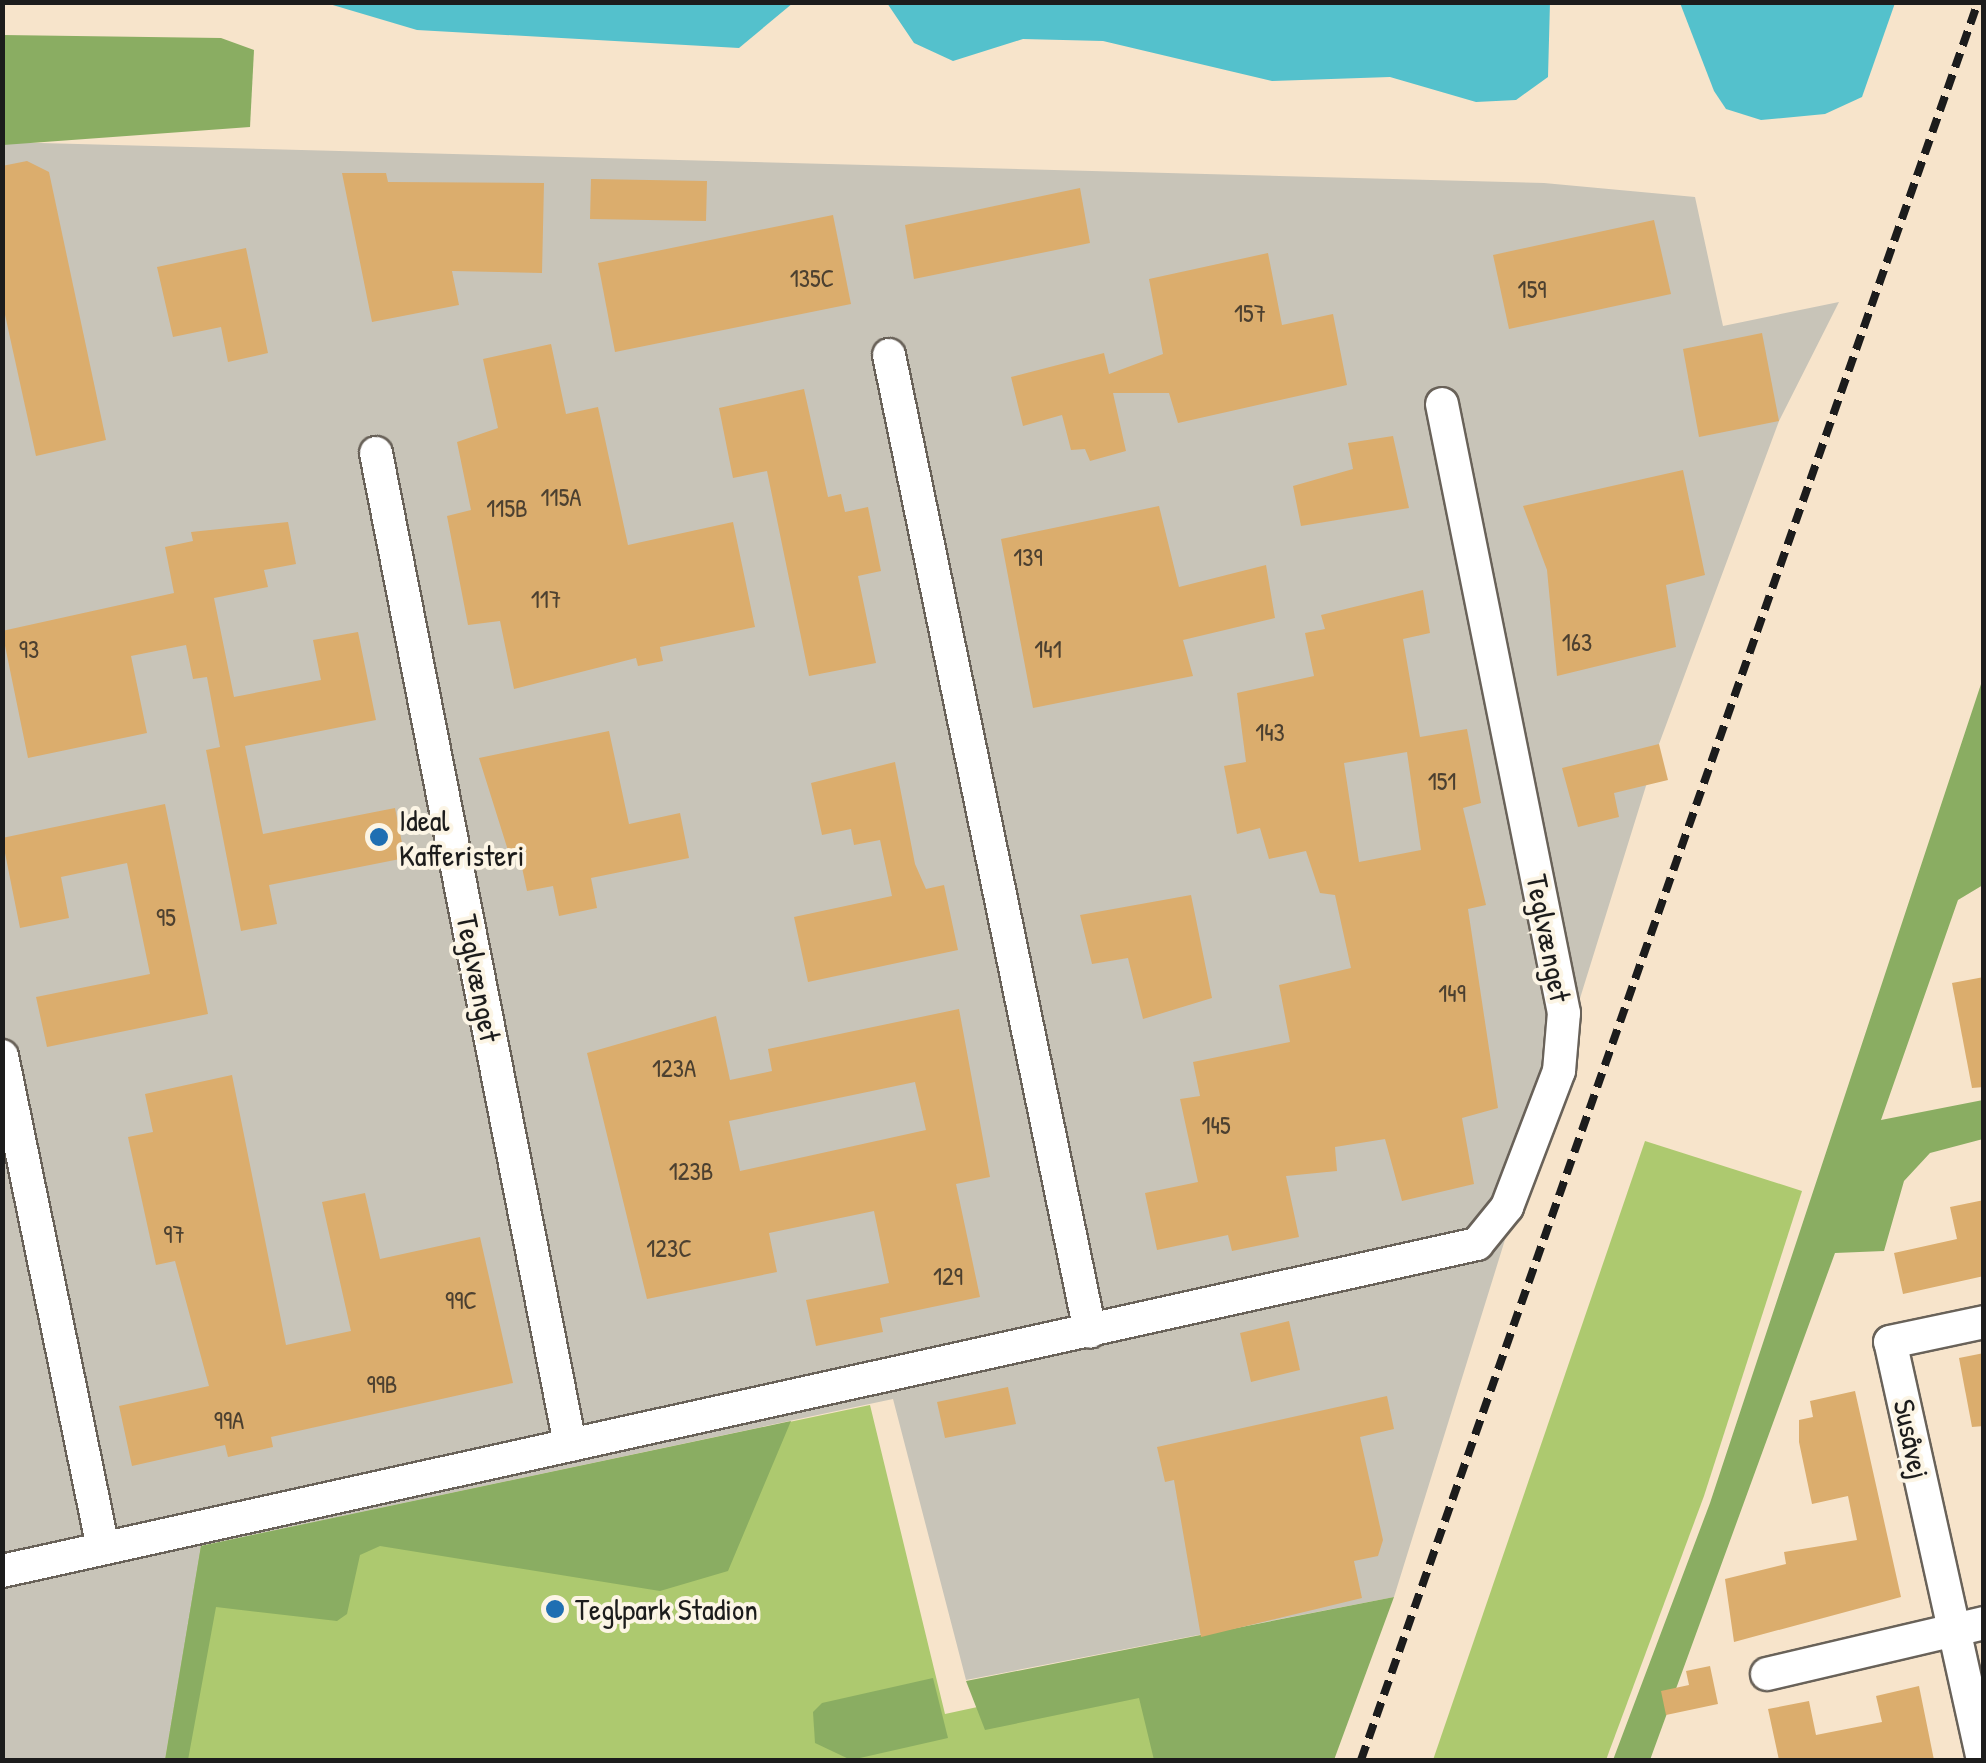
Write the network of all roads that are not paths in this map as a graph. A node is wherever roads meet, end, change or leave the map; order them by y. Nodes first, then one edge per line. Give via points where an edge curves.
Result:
1 (889, 355) dead end
2 (1442, 404) dead end
3 (376, 453) dead end
4 (2, 1056) edge
5 (1984, 1322) edge
6 (1090, 1332) junction
7 (570, 1445) junction
8 (102, 1548) junction
9 (2, 1571) edge
10 (1968, 1626) edge
11 (1767, 1674) dead end
12 (1982, 1760) edge

1 - 6 street
2 - 6 street, Teglvænget via 1564,1013 1558,1071 1508,1207 1477,1244
3 - 7 street, Teglvænget
4 - 8 street
5 - 10 street, Susåvej via 1890,1342
6 - 7 street, Teglvænget
7 - 8 street, Teglvænget
8 - 9 street, Teglvænget
10 - 11 street
10 - 12 street, Susåvej

